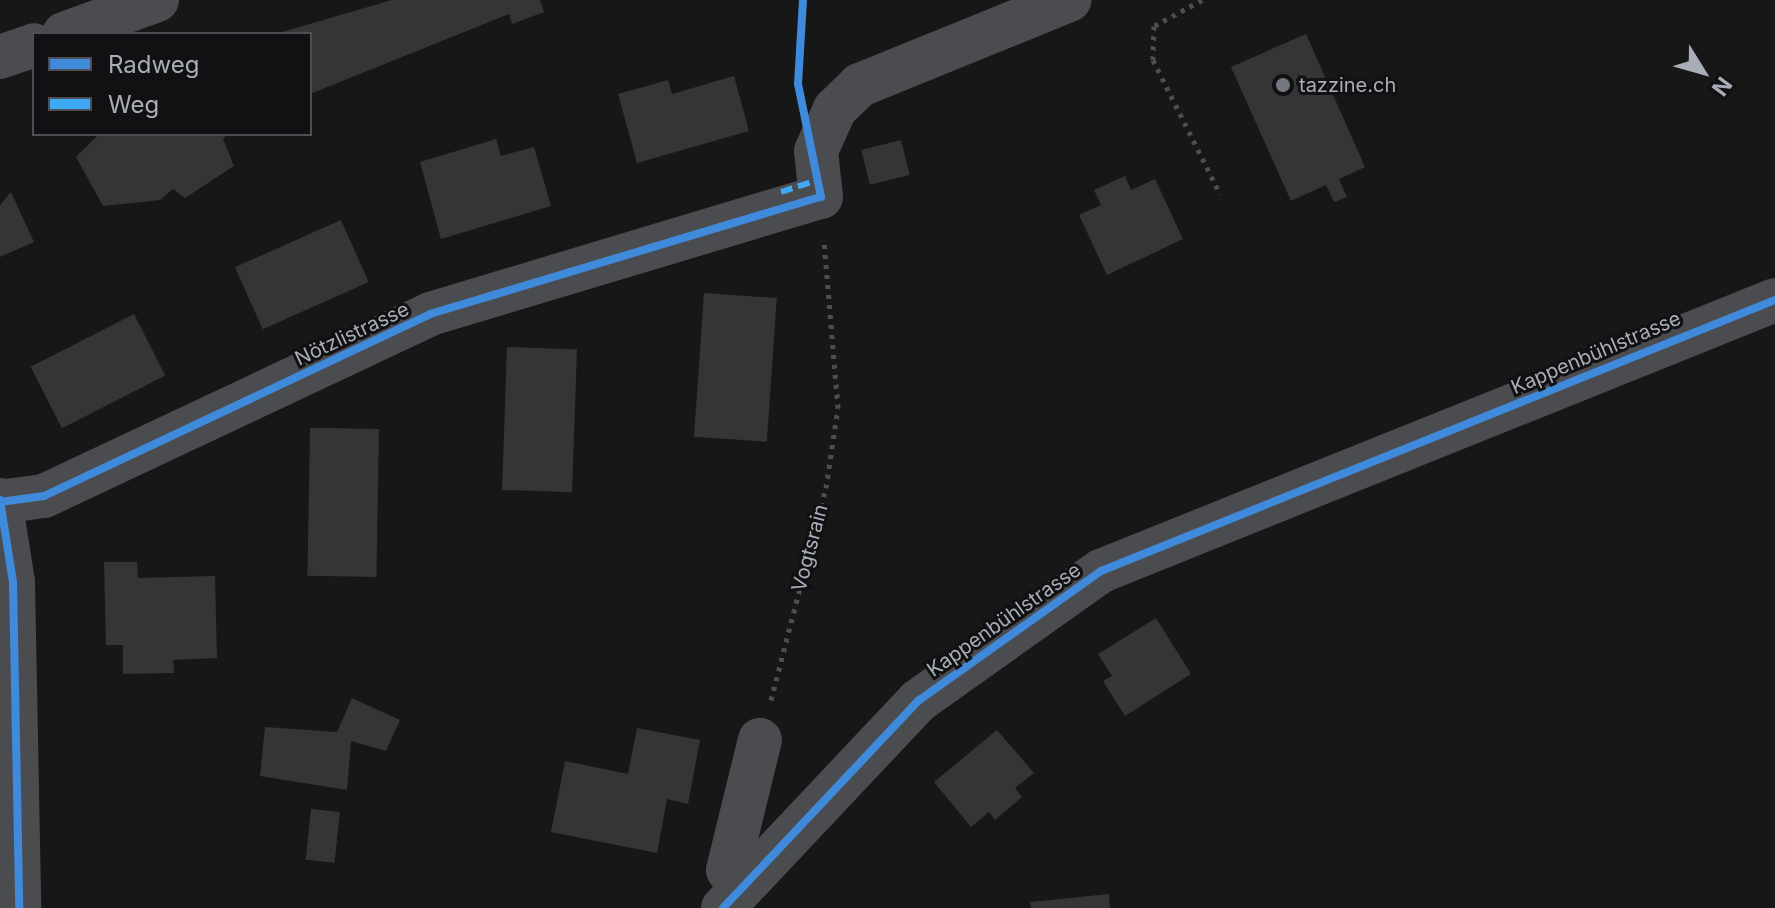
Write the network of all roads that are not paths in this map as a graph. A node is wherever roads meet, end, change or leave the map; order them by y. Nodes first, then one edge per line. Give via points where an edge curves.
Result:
1 (157, 0) edge
2 (1069, 0) edge
3 (69, 32) edge
4 (32, 46) edge
5 (0, 57) edge
6 (1775, 300) edge
7 (0, 501) edge
8 (760, 740) road end
9 (732, 898) edge
10 (19, 908) edge

1 - 3 street
2 - 7 street, Nötzlistrasse via 860,85 835,109 816,151 821,197 430,314 44,496
4 - 5 street
6 - 9 street, Kappenbühlstrasse via 1101,571 918,701
7 - 10 street via 13,582
8 - 9 street via 728,870

